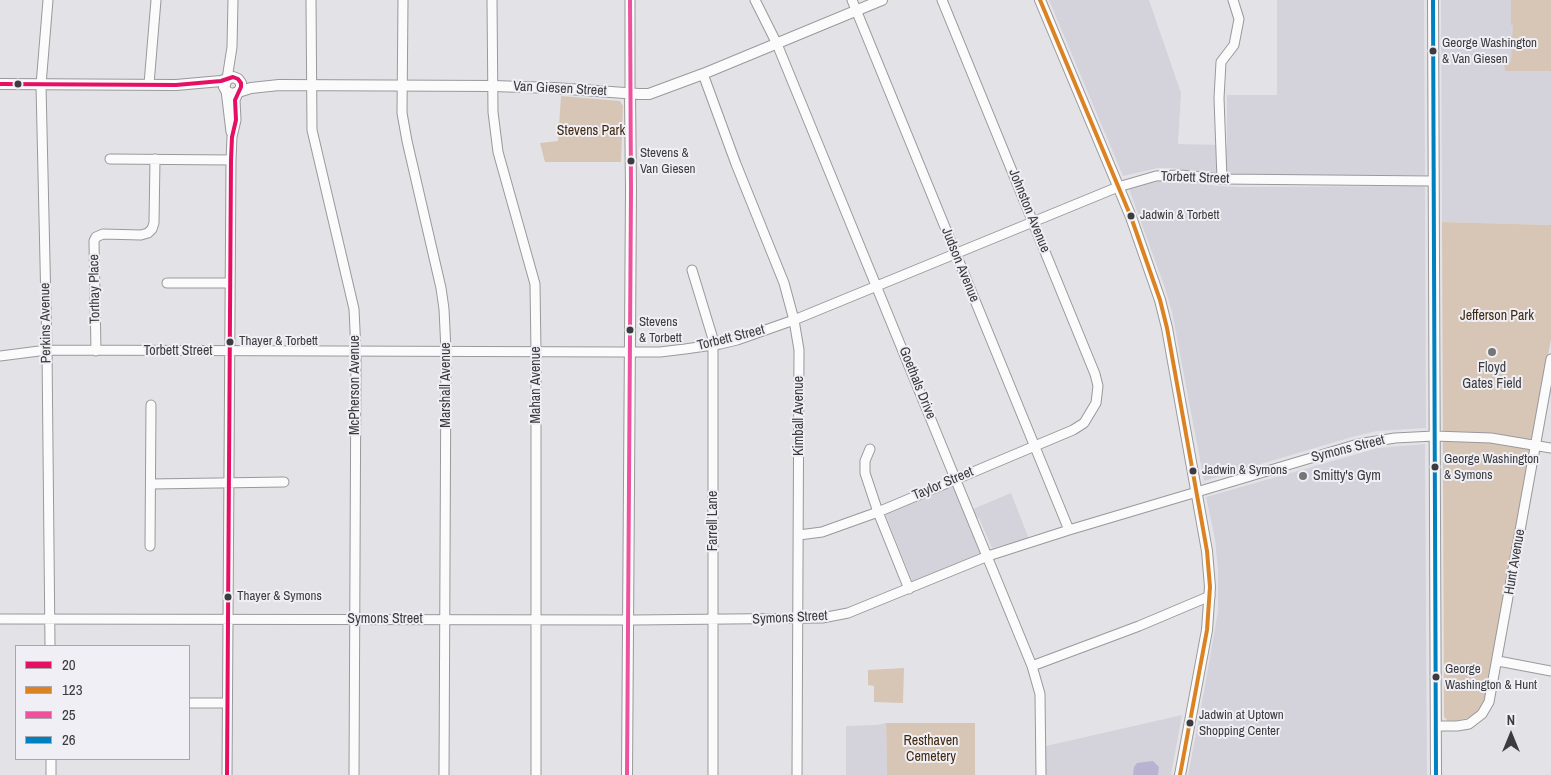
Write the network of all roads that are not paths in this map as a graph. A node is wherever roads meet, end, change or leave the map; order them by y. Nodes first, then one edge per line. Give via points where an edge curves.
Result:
1 (48, 0) edge
2 (156, 0) edge
3 (233, 0) edge
4 (310, 0) edge
5 (403, 0) edge
6 (492, 0) edge
7 (630, 0) edge
8 (754, 0) edge
9 (852, 0) edge
10 (882, 0) edge
11 (942, 0) edge
12 (1040, 0) edge
13 (1233, 0) edge
14 (1432, 0) edge
15 (856, 11) junction
16 (777, 44) junction
17 (232, 47) junction
18 (703, 74) junction
19 (238, 79) junction
20 (0, 84) edge
21 (149, 84) junction
22 (41, 85) junction
23 (226, 85) junction
24 (280, 85) junction
25 (310, 86) junction
26 (403, 86) junction
27 (493, 86) junction
28 (239, 91) junction
29 (630, 94) junction
30 (232, 137) junction
31 (110, 159) dead end
32 (155, 159) junction
33 (231, 160) junction
34 (1222, 179) junction
35 (1433, 180) junction
36 (1118, 187) junction
37 (1034, 222) junction
38 (955, 253) junction
39 (692, 270) dead end
40 (166, 283) dead end
41 (230, 283) junction
42 (877, 285) junction
43 (794, 320) junction
44 (713, 345) junction
45 (47, 350) junction
46 (96, 351) junction
47 (230, 351) junction
48 (446, 351) junction
49 (356, 352) junction
50 (536, 352) junction
51 (629, 352) junction
52 (0, 356) edge
53 (1551, 360) edge
54 (151, 406) dead end
55 (1084, 423) joint
56 (1434, 436) junction
57 (1535, 445) junction
58 (1034, 446) junction
59 (1551, 448) edge
60 (870, 449) dead end
61 (956, 479) junction
62 (284, 482) dead end
63 (151, 484) junction
64 (229, 484) junction
65 (1197, 492) junction
66 (878, 512) junction
67 (1069, 530) junction
68 (799, 535) junction
69 (150, 546) dead end
70 (988, 556) junction
71 (909, 589) junction
72 (1210, 596) junction
73 (50, 618) junction
74 (228, 618) junction
75 (0, 619) edge
76 (354, 619) junction
77 (445, 619) junction
78 (798, 619) junction
79 (536, 620) junction
80 (628, 620) junction
81 (713, 620) junction
82 (50, 645) edge
83 (1498, 661) junction
84 (1032, 666) junction
85 (1551, 671) edge
86 (190, 703) edge
87 (228, 703) junction
88 (1436, 726) junction
89 (51, 760) edge
90 (51, 775) edge
91 (227, 775) edge
92 (354, 775) edge
93 (444, 775) edge
94 (536, 775) edge
95 (627, 775) edge
96 (713, 775) edge
97 (797, 775) edge
98 (1041, 775) edge
99 (1180, 775) edge
100 (1436, 775) edge

1 - 22 street, Perkins Avenue
2 - 21 street
3 - 17 street
4 - 25 street, McPherson Avenue
5 - 26 street, Marshall Avenue
6 - 27 street, Mahan Avenue
7 - 29 street
8 - 16 street, Goethals Drive
9 - 15 street, Judson Avenue
10 - 15 main road, Van Giesen Street
11 - 37 street, Johnston Avenue
12 - 36 main road
13 - 34 street via 1239,18 1234,45 1221,62
14 - 35 main road
15 - 16 main road, Van Giesen Street
15 - 38 street, Judson Avenue
16 - 18 main road, Van Giesen Street
16 - 42 street, Goethals Drive
17 - 19 street
17 - 23 street
18 - 29 main road, Van Giesen Street via 654,92
18 - 43 street, Kimball Avenue via 784,283
19 - 23 main road via 233,77
19 - 24 main road, Van Giesen Street
19 - 28 main road
20 - 22 main road
21 - 22 main road
21 - 23 main road
22 - 45 street, Perkins Avenue
23 - 28 main road via 232,94
23 - 30 street
24 - 25 main road, Van Giesen Street
24 - 28 main road, Van Giesen Street
25 - 26 main road, Van Giesen Street
25 - 49 street, McPherson Avenue via 312,130 354,309
26 - 27 main road, Van Giesen Street
26 - 48 street, Marshall Avenue via 402,113 441,288
27 - 29 main road, Van Giesen Street
27 - 50 street, Mahan Avenue via 498,152 535,284
28 - 30 street via 235,100 236,120
29 - 51 main road
30 - 33 street
31 - 32 street
32 - 33 street
32 - 46 street, Torthay Place via 152,229 141,235 103,234 94,241
33 - 41 street
34 - 35 street, Torbett Street
34 - 36 street, Torbett Street via 1166,175
35 - 56 main road
36 - 37 street, Torbett Street
36 - 65 main road via 1164,314
37 - 38 street, Torbett Street
37 - 55 street, Johnston Avenue via 1097,380 1096,403
38 - 42 street, Torbett Street
38 - 58 street, Judson Avenue
39 - 44 street, Farrell Lane
40 - 41 street
41 - 47 street
42 - 43 street, Torbett Street
42 - 61 street, Goethals Drive
43 - 44 street, Torbett Street
43 - 68 street, Kimball Avenue via 799,350
44 - 51 street, Torbett Street via 660,352
44 - 81 street, Farrell Lane
45 - 46 street, Torbett Street
45 - 52 street, Torbett Street
45 - 73 street, Perkins Avenue
46 - 47 street, Torbett Street
47 - 49 street, Torbett Street
47 - 64 street
48 - 49 street, Torbett Street
48 - 50 street, Torbett Street
48 - 77 street, Marshall Avenue
49 - 76 street, McPherson Avenue
50 - 51 street, Torbett Street
50 - 79 street, Mahan Avenue
51 - 80 main road
53 - 57 street, Hunt Avenue
54 - 63 street
55 - 58 street, Taylor Street
56 - 57 street, Symons Street via 1491,438
56 - 65 street, Symons Street via 1358,444
56 - 88 main road
57 - 59 street, Symons Street
57 - 83 street, Hunt Avenue
58 - 61 street, Taylor Street
58 - 67 street, Judson Avenue
60 - 66 street via 865,473
61 - 66 street, Taylor Street
61 - 70 street, Goethals Drive
62 - 64 street
63 - 64 street
63 - 69 street
64 - 74 street
65 - 67 street, Symons Street
65 - 72 main road via 1207,551
66 - 68 street, Taylor Street via 822,532
66 - 71 street
67 - 70 street, Symons Street
68 - 78 street, Kimball Avenue
70 - 71 street, Symons Street
70 - 84 street, Goethals Drive
71 - 78 street, Symons Street via 848,613
72 - 84 street
72 - 99 main road via 1205,642
73 - 74 street, Symons Street
73 - 75 street, Symons Street
73 - 82 street, Perkins Avenue
74 - 76 street, Symons Street
74 - 87 street
76 - 77 street, Symons Street
76 - 92 street, McPherson Avenue
77 - 79 street, Symons Street
77 - 93 street, Marshall Avenue
78 - 81 street, Symons Street
78 - 97 street, Kimball Avenue
79 - 80 street, Symons Street
79 - 94 street, Mahan Avenue
80 - 81 street, Symons Street
80 - 95 main road
81 - 96 street, Farrell Lane
83 - 85 street
83 - 88 street, Hunt Avenue via 1489,702 1482,714 1464,725
84 - 98 street, Goethals Drive via 1041,702
86 - 87 street
87 - 91 street
88 - 100 main road
89 - 90 street

